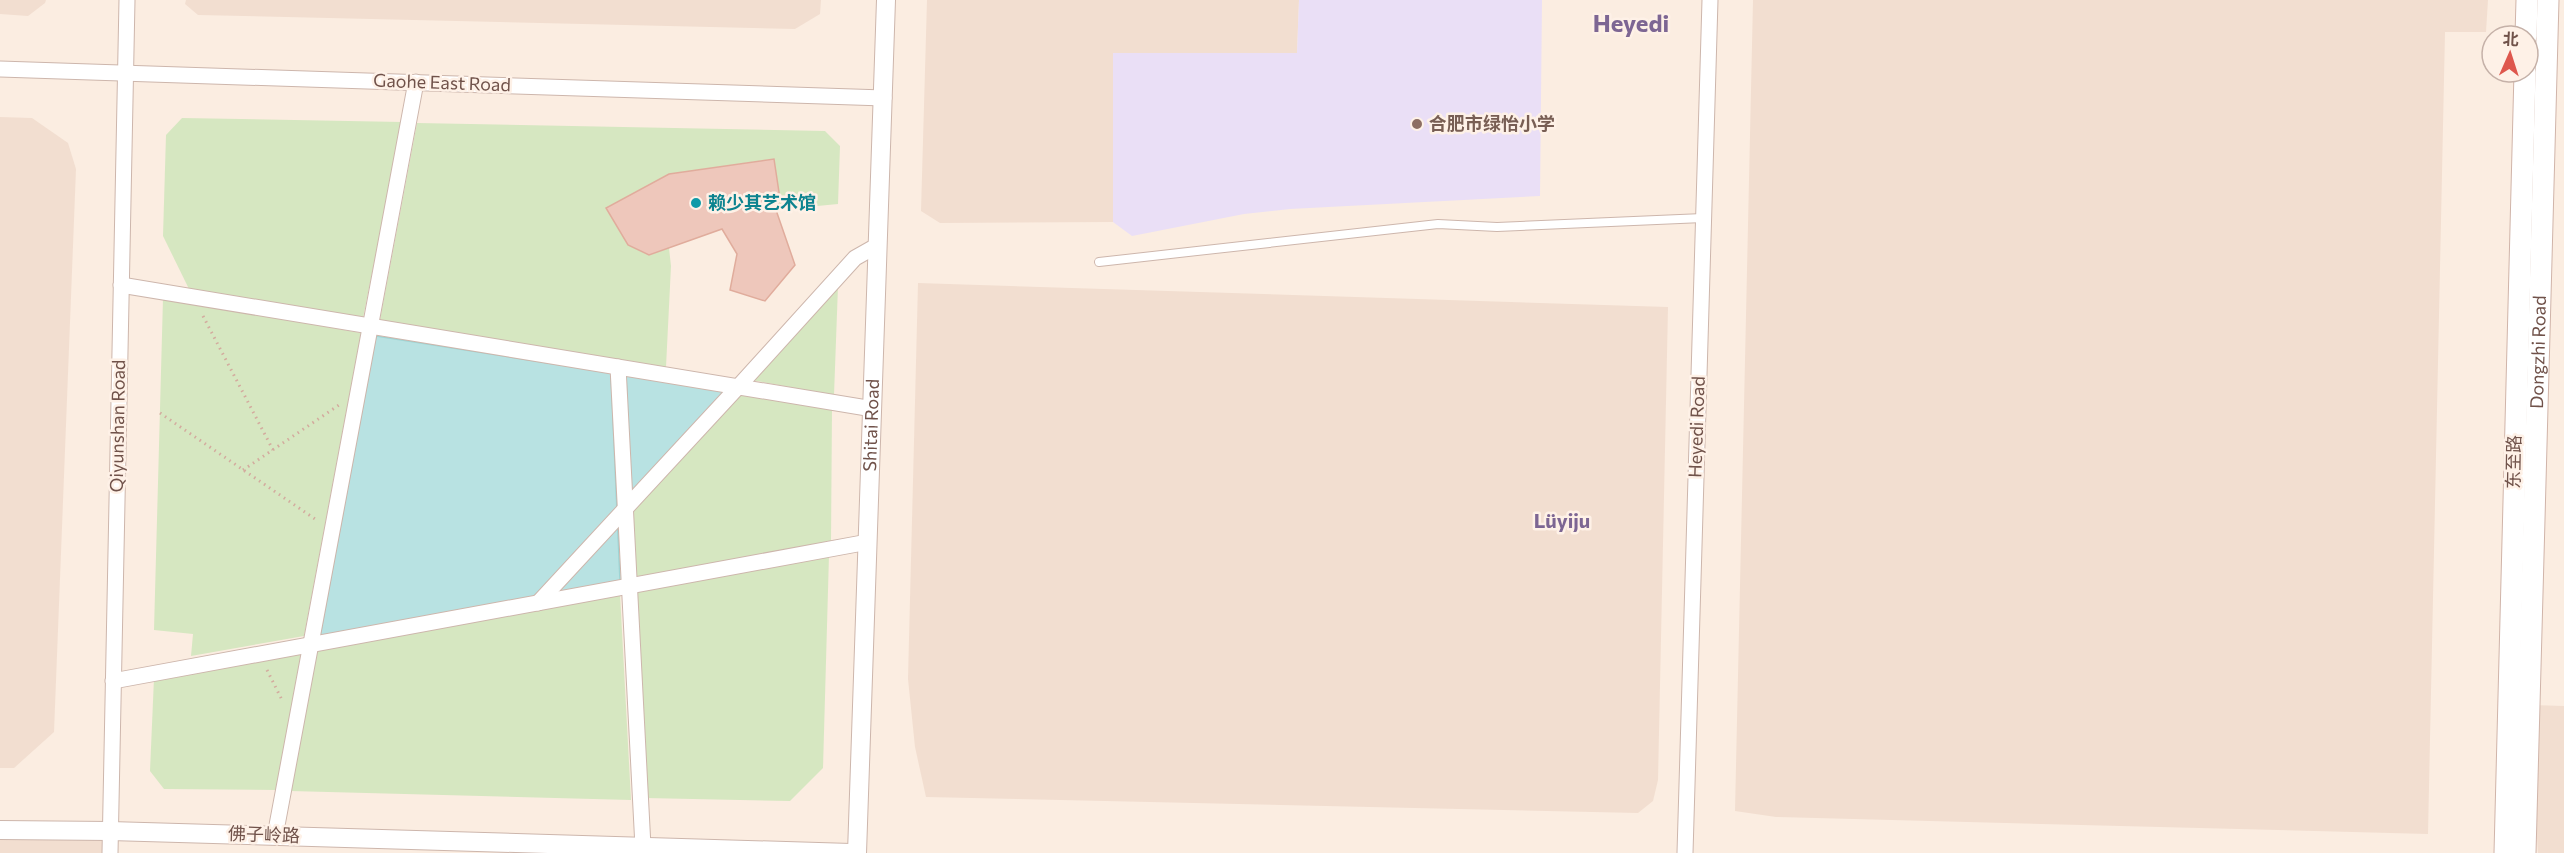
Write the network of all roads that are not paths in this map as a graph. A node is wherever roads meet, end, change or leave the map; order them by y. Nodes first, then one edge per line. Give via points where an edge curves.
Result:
1 (127, 0) edge
2 (886, 0) edge
3 (1710, 0) edge
4 (2527, 0) edge
5 (2548, 0) edge
6 (2526, 24) edge
7 (0, 69) edge
8 (125, 71) junction
9 (416, 82) junction
10 (2525, 84) edge
11 (884, 98) junction
12 (1703, 218) junction
13 (878, 245) junction
14 (1099, 262) dead end
15 (121, 285) junction
16 (370, 327) junction
17 (618, 367) junction
18 (738, 387) junction
19 (873, 409) junction
20 (624, 507) junction
21 (868, 542) junction
22 (628, 586) junction
23 (538, 603) junction
24 (311, 644) junction
25 (113, 681) junction
26 (0, 830) edge
27 (110, 831) junction
28 (275, 836) junction
29 (643, 847) junction
30 (110, 853) edge
31 (851, 853) edge
32 (857, 853) edge
33 (1685, 853) edge
34 (2505, 853) edge
35 (2525, 853) edge

1 - 8 street, Qiyunshan Road
2 - 11 street, Shitai Road
3 - 12 street, Heyedi Road
4 - 6 main road
5 - 35 main road, Dongzhi Road
7 - 8 street, Gaohe East Road
8 - 9 street, Gaohe East Road
8 - 15 street, Qiyunshan Road
9 - 11 street, Gaohe East Road
9 - 16 street
10 - 34 main road, 东至路
11 - 13 street, Shitai Road
12 - 14 lane via 1497,227 1438,224
12 - 33 street, Heyedi Road
13 - 18 street via 855,258
13 - 19 street, Shitai Road
15 - 16 street
15 - 25 street, Qiyunshan Road
16 - 17 street
16 - 24 street
17 - 18 street
17 - 20 street
18 - 19 street
18 - 20 street
19 - 21 street, Shitai Road
20 - 22 street
20 - 23 street
21 - 22 street
21 - 32 street, Shitai Road
22 - 23 street
22 - 29 street
23 - 24 street
24 - 25 street
24 - 28 street
25 - 27 street, Qiyunshan Road
26 - 27 street, 佛子岭路
27 - 28 street, 佛子岭路
27 - 30 street, Qiyunshan Road
28 - 29 street, 佛子岭路
29 - 31 street, 佛子岭路

